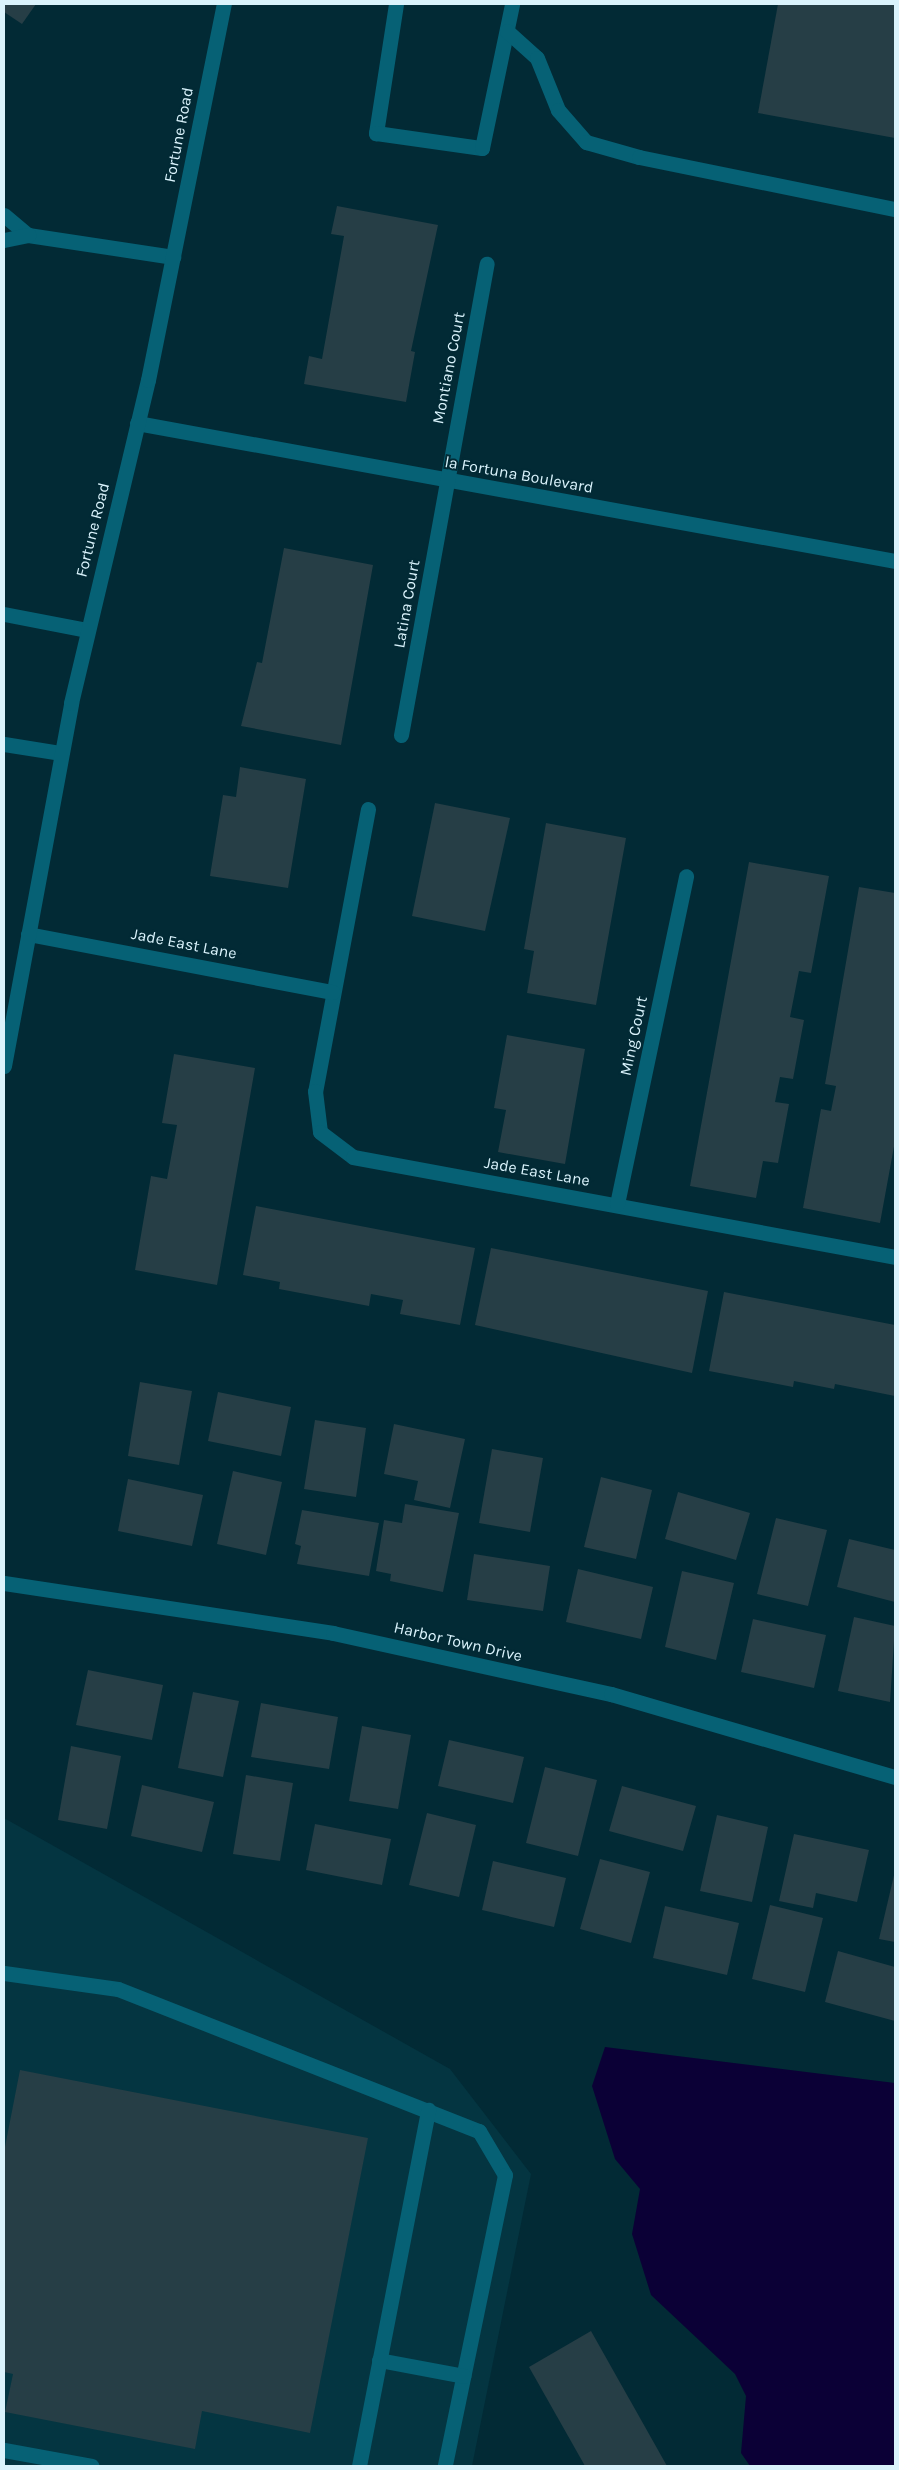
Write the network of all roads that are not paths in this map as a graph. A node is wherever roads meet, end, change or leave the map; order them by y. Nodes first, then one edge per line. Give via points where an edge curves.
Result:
1 (224, 4) edge
2 (396, 4) edge
3 (512, 4) edge
4 (508, 31) junction
5 (895, 208) edge
6 (4, 215) edge
7 (28, 235) junction
8 (4, 240) edge
9 (173, 257) junction
10 (487, 264) dead end
11 (137, 423) junction
12 (447, 480) junction
13 (895, 560) edge
14 (4, 614) edge
15 (87, 630) junction
16 (401, 734) dead end
17 (4, 744) edge
18 (61, 753) junction
19 (368, 810) dead end
20 (686, 876) dead end
21 (28, 934) junction
22 (333, 992) junction
23 (4, 1066) edge
24 (617, 1204) junction
25 (895, 1257) edge
26 (4, 1584) edge
27 (895, 1777) edge
28 (4, 1973) edge
29 (428, 2110) junction
30 (379, 2360) junction
31 (464, 2376) junction
32 (4, 2450) edge
33 (92, 2466) edge
34 (359, 2466) edge
35 (445, 2466) edge

1 - 9 street, Fortune Road
2 - 4 street via 376,133 482,148
3 - 4 street
4 - 5 street via 537,58 558,110 586,142 639,157
6 - 7 street
7 - 8 street
7 - 9 street
9 - 11 street, Fortune Road
10 - 12 street, Montiano Court
11 - 12 street, la Fortuna Boulevard
11 - 15 street, Fortune Road
12 - 13 street, la Fortuna Boulevard
12 - 16 street, Latina Court
14 - 15 street
15 - 18 street, Fortune Road
17 - 18 street
18 - 21 street, Fortune Road
19 - 22 street, Jade East Lane
20 - 24 street, Ming Court
21 - 22 street, Jade East Lane
21 - 23 street, Fortune Road
22 - 24 street, Jade East Lane via 315,1091 320,1132 353,1157
24 - 25 street, Jade East Lane
26 - 27 street, Harbor Town Drive via 333,1633 611,1694
28 - 29 street via 118,1989
29 - 30 street
29 - 31 street via 479,2130 505,2175
30 - 31 street
30 - 34 street
31 - 35 street
32 - 33 street

